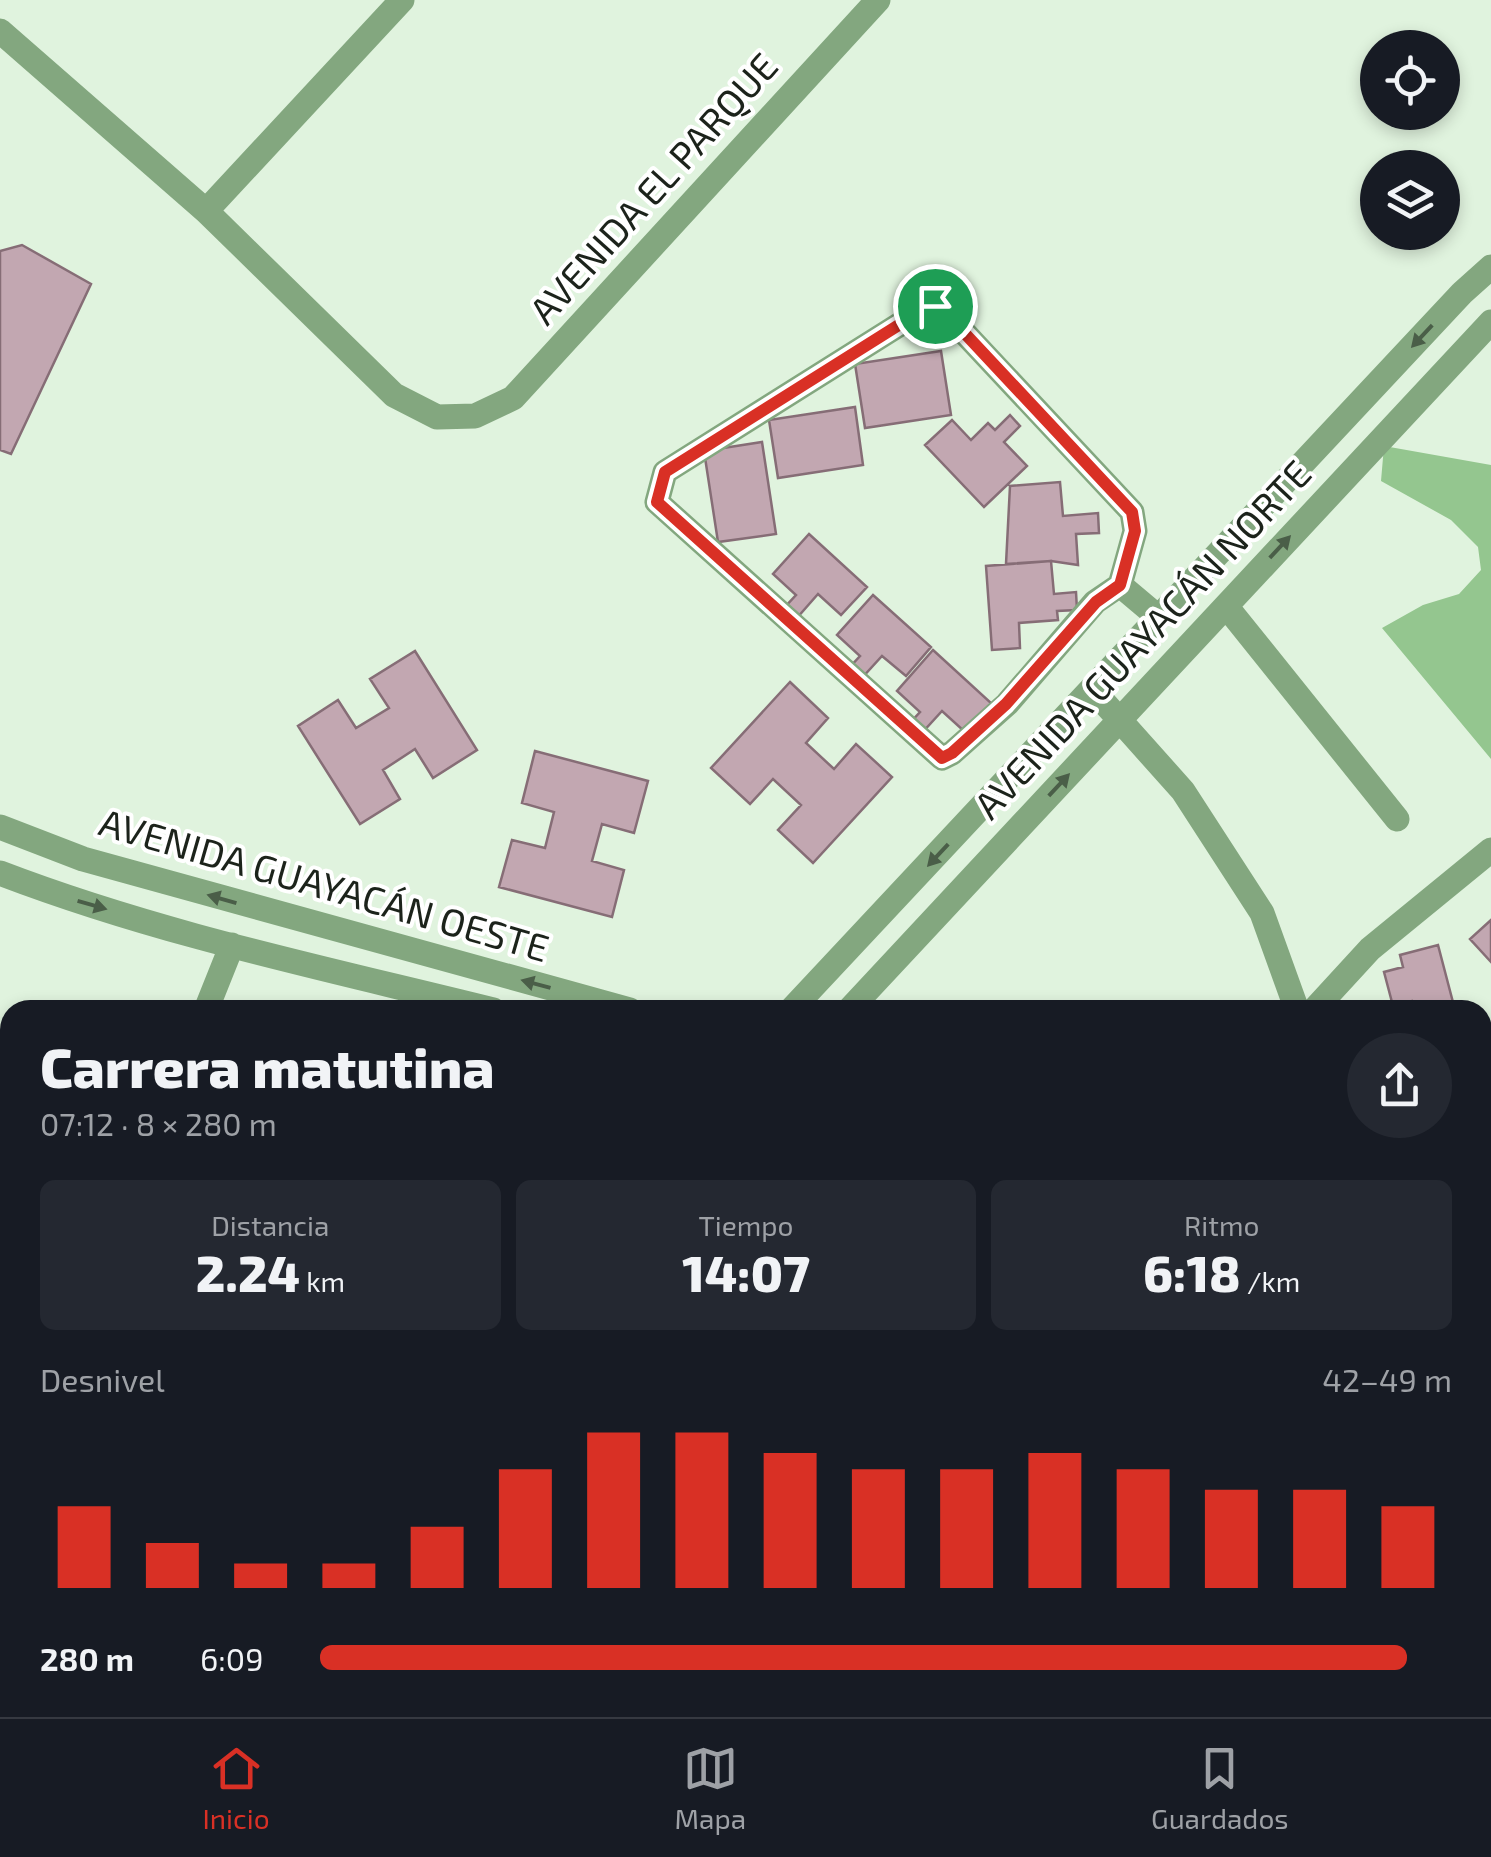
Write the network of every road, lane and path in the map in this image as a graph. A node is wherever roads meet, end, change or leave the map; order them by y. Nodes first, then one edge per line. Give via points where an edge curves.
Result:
1 (402, 0) edge
2 (878, 0) edge
3 (0, 31) edge
4 (206, 210) junction
5 (1491, 268) edge
6 (1491, 322) edge
7 (1120, 585) junction
8 (1226, 606) junction
9 (1158, 618) junction
10 (1092, 689) junction
11 (1120, 720) junction
12 (1397, 819) dead end
13 (0, 827) edge
14 (1491, 850) edge
15 (0, 873) edge
16 (232, 945) junction
17 (210, 1000) edge
18 (453, 1000) edge
19 (594, 1000) edge
20 (800, 1000) edge
21 (858, 1000) edge
22 (1294, 1000) edge
23 (1323, 1000) edge

1 - 4 street
2 - 4 street, AVENIDA EL PARQUE via 513,398 475,416 437,417 394,396
3 - 4 street
5 -> 9 street, AVENIDA GUAYACÁN NORTE
8 -> 6 street, AVENIDA GUAYACÁN NORTE
7 - 7 street via 1096,602 1006,704 942,758 657,502 658,488 665,472 935,306 1132,512 1135,531
7 - 9 street
8 - 11 street, AVENIDA GUAYACÁN NORTE
8 - 12 street
9 - 10 street, AVENIDA GUAYACÁN NORTE
10 - 11 street
10 -> 20 street, AVENIDA GUAYACÁN NORTE
21 -> 11 street, AVENIDA GUAYACÁN NORTE
11 - 22 street via 1183,791 1262,913
19 -> 13 street, AVENIDA GUAYACÁN OESTE via 84,860
14 - 23 street via 1370,949
15 -> 16 street, AVENIDA GUAYACÁN OESTE
16 - 17 street
16 - 18 street, AVENIDA GUAYACÁN OESTE

